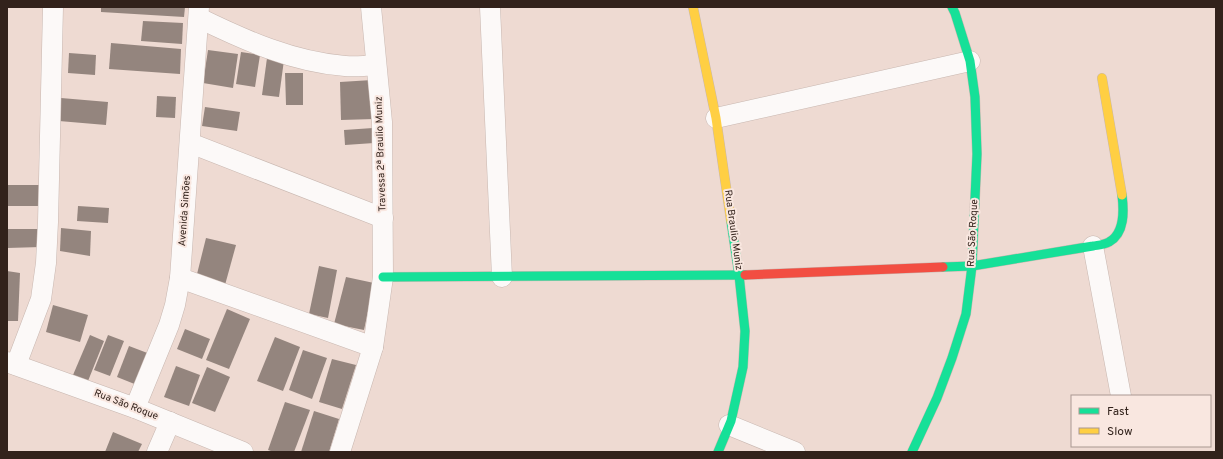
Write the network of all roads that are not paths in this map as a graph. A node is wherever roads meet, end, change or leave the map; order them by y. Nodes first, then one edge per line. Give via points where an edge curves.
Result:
1 (53, 7) edge
2 (371, 7) edge
3 (490, 7) edge
4 (693, 7) edge
5 (952, 7) edge
6 (199, 12) edge
7 (970, 61) junction
8 (376, 65) junction
9 (1102, 78) dead end
10 (716, 118) junction
11 (190, 143) junction
12 (383, 218) junction
13 (1093, 246) junction
14 (972, 266) junction
15 (739, 275) junction
16 (383, 277) junction
17 (502, 277) junction
18 (180, 278) junction
19 (373, 347) junction
20 (12, 364) edge
21 (1121, 395) edge
22 (135, 408) junction
23 (170, 422) junction
24 (729, 425) junction
25 (157, 452) edge
26 (243, 452) edge
27 (340, 452) edge
28 (718, 452) edge
29 (795, 452) edge
30 (912, 452) edge

1 - 20 street via 46,263 41,298
2 - 8 street, Travessa 2ª Braulio Muniz
3 - 17 street
4 - 10 street, Rua Braulio Muniz
5 - 7 street, Rua São Roque
6 - 8 street via 248,40 299,58 346,67
6 - 11 street, Avenida Simões
7 - 10 street
7 - 14 street, Rua São Roque via 976,97 977,154
8 - 12 street, Travessa 2ª Braulio Muniz via 382,122
9 - 13 street via 1123,208 1119,232 1107,243
10 - 15 street, Rua Braulio Muniz
11 - 12 street
11 - 18 street, Avenida Simões
12 - 16 street, Travessa 2ª Braulio Muniz
13 - 14 street
13 - 21 street
14 - 15 street
14 - 30 street, Rua São Roque via 966,314 952,358
15 - 17 street
15 - 24 street, Rua Braulio Muniz via 745,331 744,360
16 - 17 street
16 - 19 street, Travessa 2ª Braulio Muniz
18 - 19 street
18 - 22 street, Avenida Simões via 169,325
19 - 27 street, Travessa 2ª Braulio Muniz
20 - 22 street, Rua São Roque
22 - 23 street, Rua São Roque
23 - 25 street
23 - 26 street, Rua São Roque
24 - 28 street, Rua Braulio Muniz
24 - 29 street

